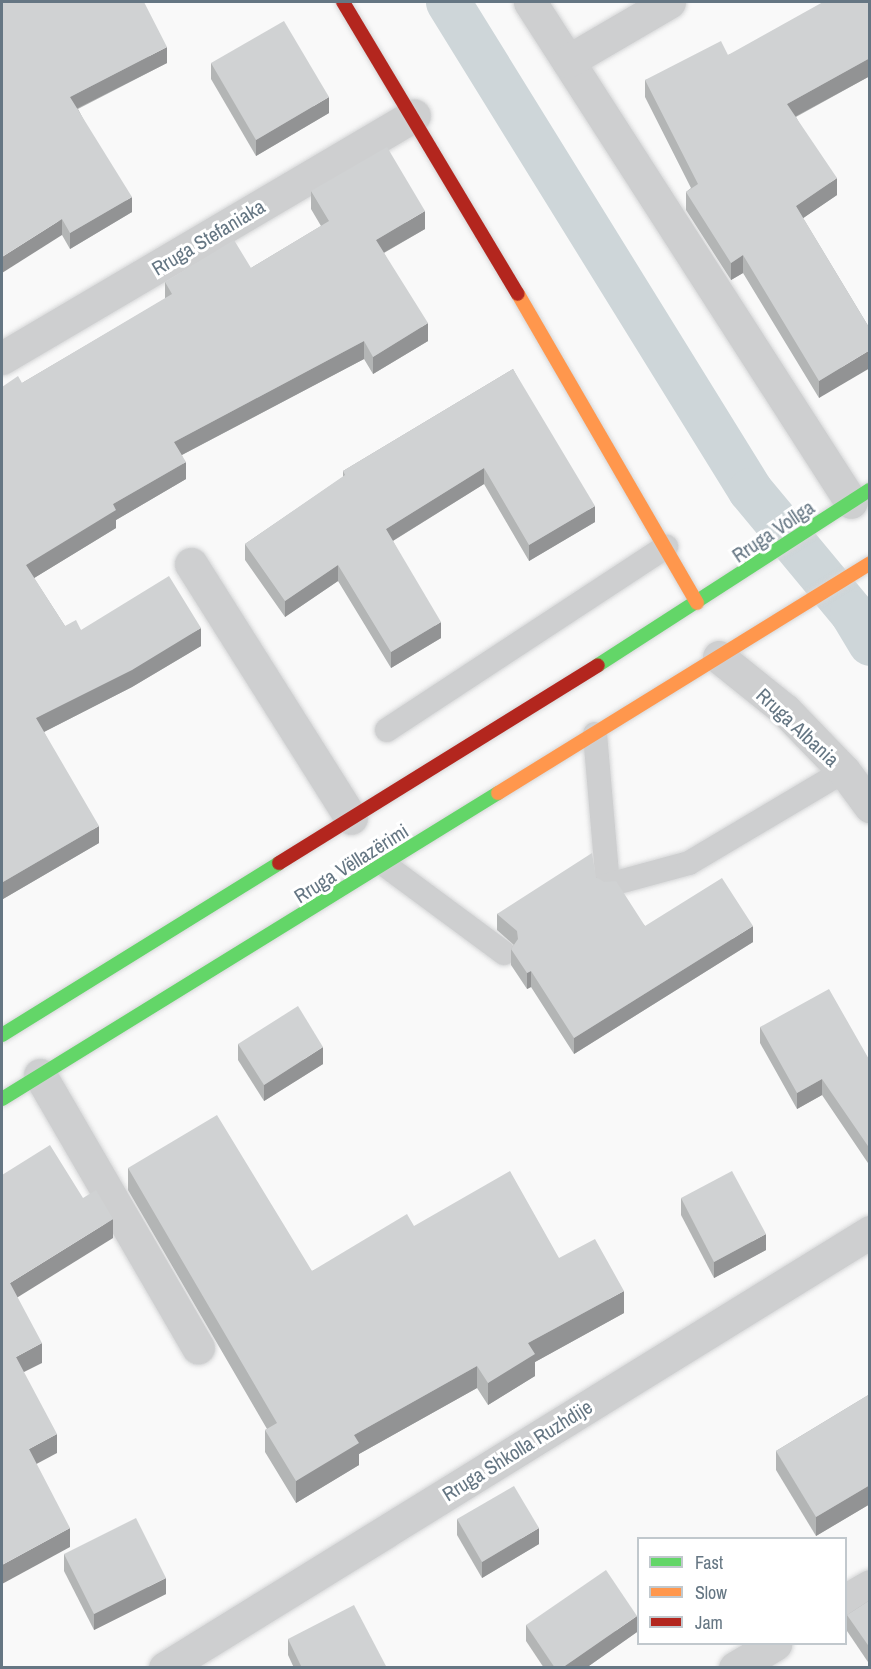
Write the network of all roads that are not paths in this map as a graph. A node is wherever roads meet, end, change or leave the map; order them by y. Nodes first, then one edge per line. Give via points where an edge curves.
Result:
1 (343, 2) edge
2 (530, 2) edge
3 (669, 2) edge
4 (568, 61) junction
5 (414, 115) junction
6 (2, 358) edge
7 (852, 501) edge
8 (666, 547) junction
9 (190, 564) dead end
10 (864, 567) edge
11 (697, 603) junction
12 (719, 657) junction
13 (387, 730) dead end
14 (595, 734) junction
15 (844, 771) junction
16 (870, 806) edge
17 (351, 818) junction
18 (385, 865) junction
19 (504, 953) dead end
20 (2, 1035) edge
21 (40, 1075) junction
22 (2, 1099) edge
23 (870, 1232) edge
24 (198, 1348) dead end
25 (870, 1586) edge
26 (847, 1599) edge
27 (773, 1645) edge
28 (165, 1668) edge
29 (735, 1668) edge

1 - 5 main road
2 - 4 street
3 - 4 street
4 - 7 street
5 - 6 street, Rruga Stefaniaka
5 - 8 main road
7 - 11 main road, Rruga Vollga
8 - 11 main road
8 - 13 lane
9 - 17 street
10 - 12 main road
11 - 17 main road, Rruga Vëllazërimi
12 - 14 main road, Rruga Vëllazërimi
12 - 15 street, Rruga Albania via 785,710
14 - 15 lane via 608,885 689,863
14 - 18 main road, Rruga Vëllazërimi
15 - 16 street, Rruga Albania
17 - 20 main road, Rruga Vëllazërimi
18 - 19 lane
18 - 21 main road, Rruga Vëllazërimi
21 - 22 main road, Rruga Vëllazërimi
21 - 24 street
23 - 28 street, Rruga Shkolla Ruzhdije
25 - 26 street
27 - 29 street

